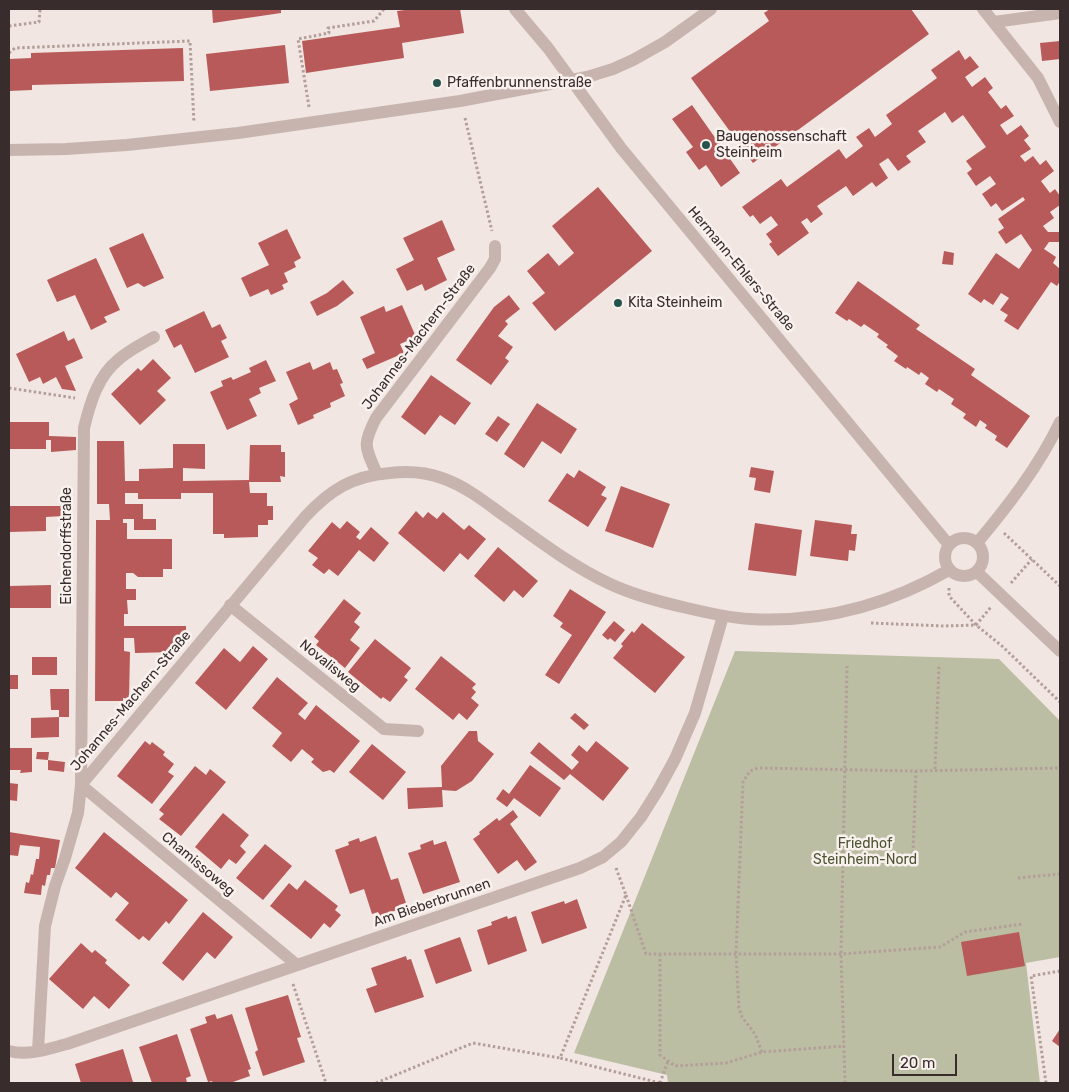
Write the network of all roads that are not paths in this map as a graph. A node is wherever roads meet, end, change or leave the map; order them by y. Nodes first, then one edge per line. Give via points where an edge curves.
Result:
1 (515, 9) edge
2 (711, 9) edge
3 (983, 9) edge
4 (1060, 14) edge
5 (994, 22) junction
6 (572, 80) junction
7 (1060, 122) edge
8 (9, 150) edge
9 (495, 246) road end
10 (154, 337) dead end
11 (1060, 422) edge
12 (377, 474) junction
13 (977, 543) junction
14 (949, 545) junction
15 (949, 570) junction
16 (977, 572) junction
17 (230, 605) junction
18 (723, 616) junction
19 (1060, 650) edge
20 (418, 731) dead end
21 (81, 785) junction
22 (292, 966) junction
23 (9, 1051) edge
24 (38, 1051) junction

1 - 6 street, Hermann-Ehlers-Straße
2 - 6 street via 633,60
3 - 5 street
4 - 5 street
5 - 7 street via 1038,78
6 - 8 street via 460,101 195,138 66,149
6 - 14 street, Hermann-Ehlers-Straße via 621,148
9 - 12 street, Johannes-Machern-Straße via 495,259 490,268 373,423 366,450
10 - 21 street, Eichendorffstraße via 116,361 100,382 84,428
11 - 13 street via 1033,468
12 - 17 street, Johannes-Machern-Straße via 345,484 320,500
12 - 18 street, Johannes-Machern-Straße via 426,474 455,483 601,580 658,601
13 - 14 street via 963,538
13 - 16 street via 983,562
14 - 15 street via 944,554
15 - 16 street via 957,576 966,577
15 - 18 street, Johannes-Machern-Straße via 897,596 834,615 782,619
16 - 19 street
17 - 20 street, Novalisweg via 384,729
17 - 21 street, Johannes-Machern-Straße
18 - 22 street, Am Bieberbrunnen via 695,713 675,759 641,817 610,851 580,868
21 - 22 street, Chamissoweg
21 - 24 street, Johannes-Machern-Straße via 78,813 54,886 45,926
22 - 24 street, Am Bieberbrunnen via 67,1044
23 - 24 street, Am Bieberbrunnen via 19,1054

